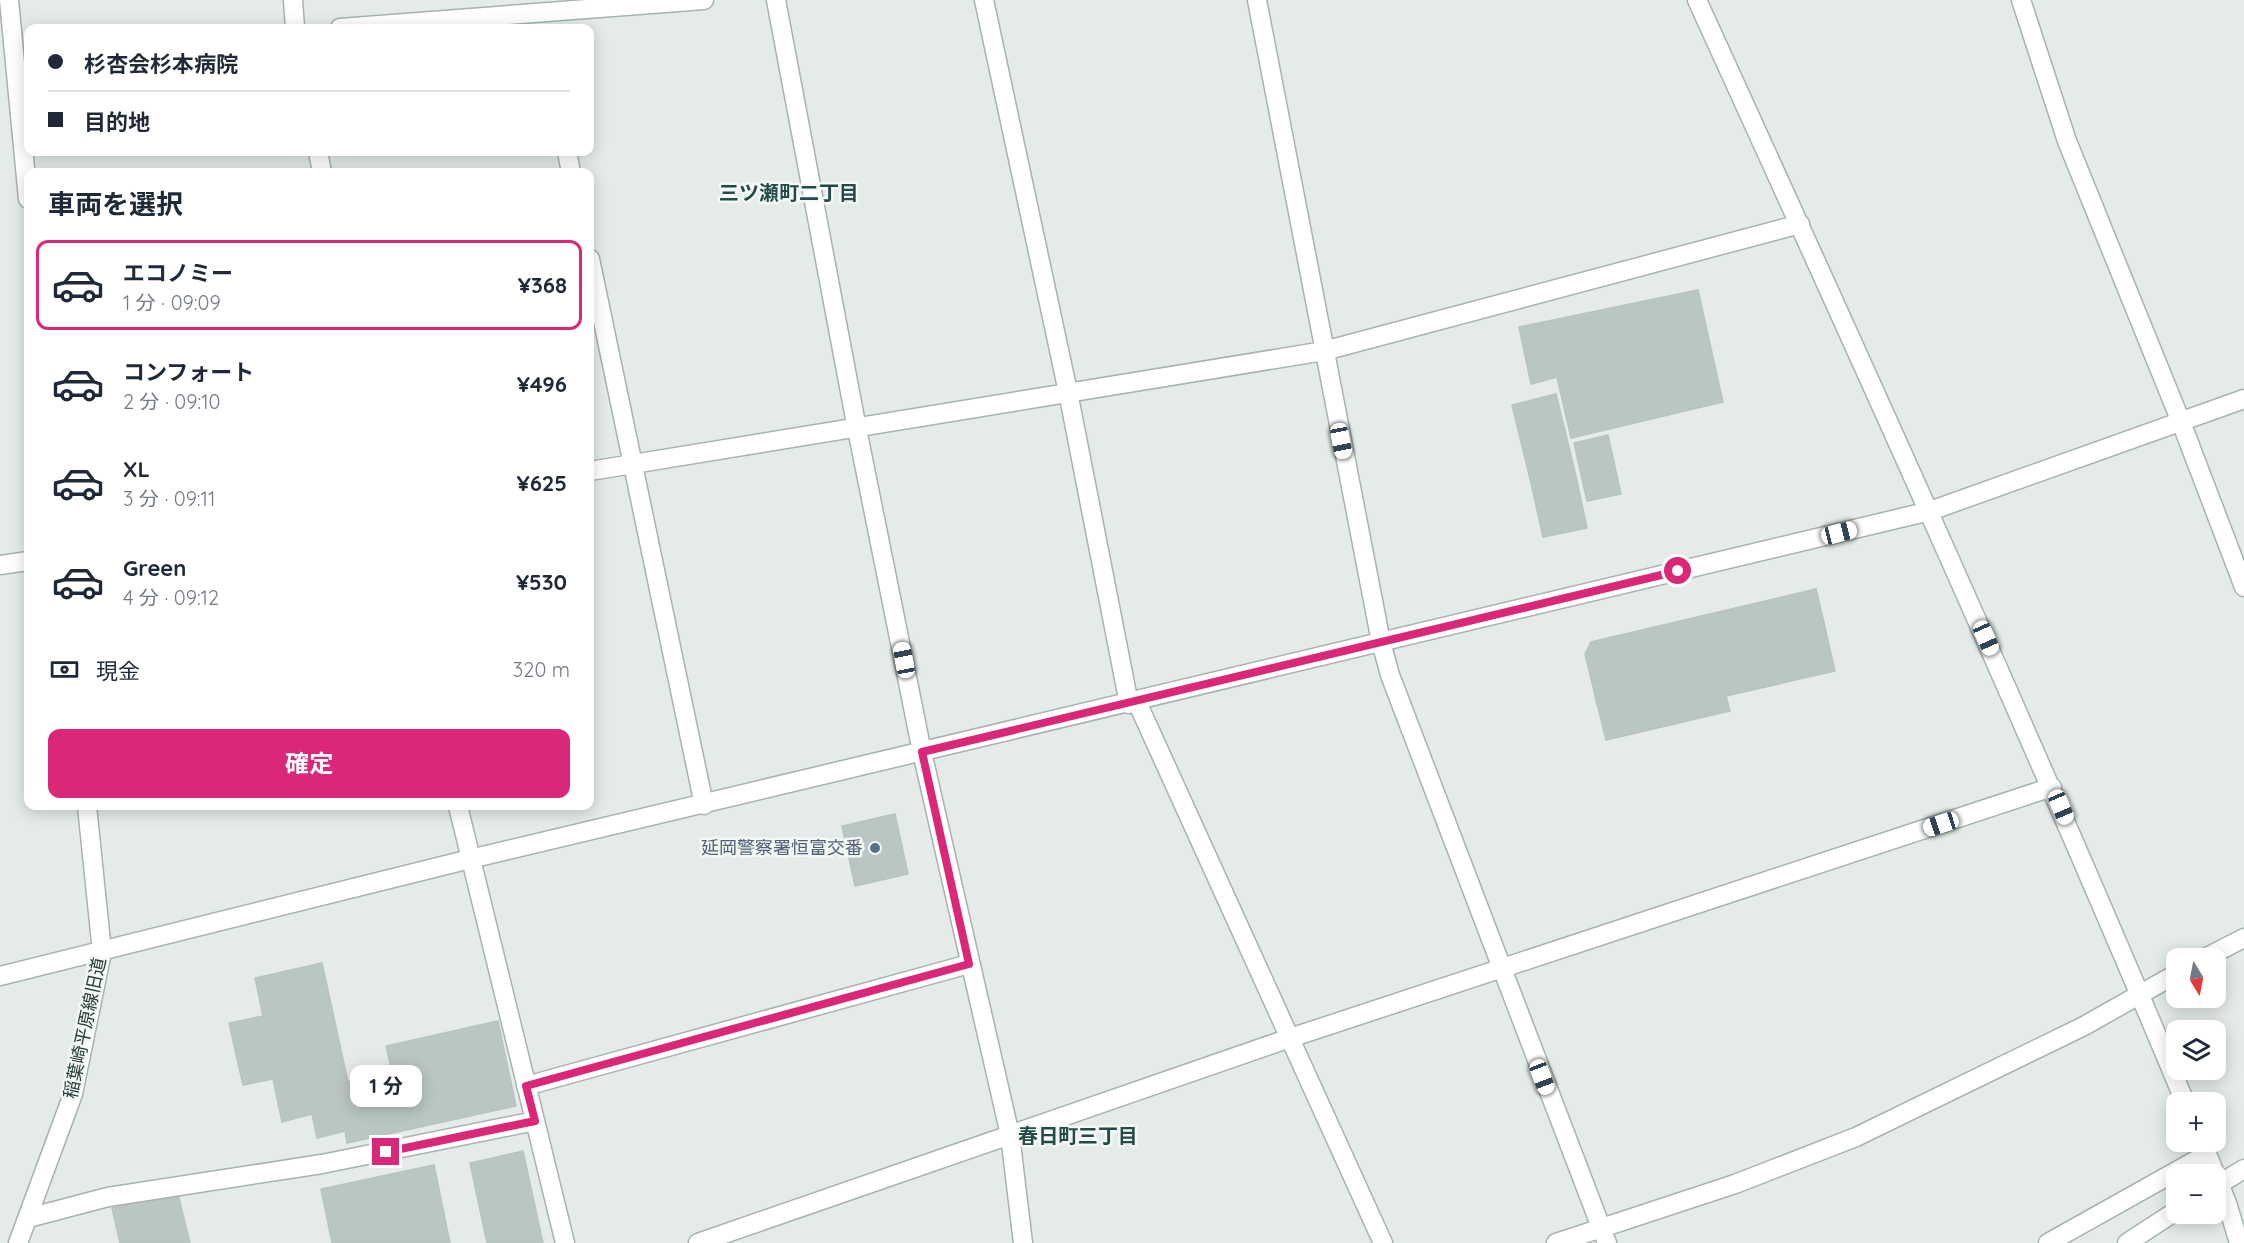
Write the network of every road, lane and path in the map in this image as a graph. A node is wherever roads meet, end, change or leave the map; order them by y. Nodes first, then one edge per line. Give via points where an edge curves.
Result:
1 (9, 0) edge
2 (293, 0) edge
3 (704, 0) edge
4 (777, 0) edge
5 (984, 0) edge
6 (1257, 0) edge
7 (1697, 0) edge
8 (2021, 0) edge
9 (539, 14) edge
10 (295, 24) edge
11 (397, 24) edge
12 (14, 58) edge
13 (25, 168) edge
14 (1800, 224) junction
15 (594, 279) edge
16 (1324, 351) junction
17 (1068, 392) junction
18 (2244, 399) edge
19 (2181, 422) junction
20 (857, 429) junction
21 (632, 464) junction
22 (594, 470) edge
23 (1930, 511) junction
24 (24, 562) edge
25 (0, 565) edge
26 (2244, 587) edge
27 (1381, 642) junction
28 (1133, 703) junction
29 (922, 752) junction
30 (2052, 787) junction
31 (704, 805) junction
32 (87, 810) edge
33 (459, 810) edge
34 (470, 859) junction
35 (2244, 938) edge
36 (2224, 948) edge
37 (102, 952) junction
38 (969, 964) junction
39 (1501, 970) junction
40 (0, 976) edge
41 (2166, 979) edge
42 (2140, 993) junction
43 (1290, 1038) junction
44 (526, 1086) junction
45 (2182, 1092) edge
46 (535, 1121) junction
47 (1010, 1135) junction
48 (2197, 1152) edge
49 (2244, 1169) edge
50 (2226, 1180) edge
51 (2226, 1201) edge
52 (28, 1218) junction
53 (2166, 1218) edge
54 (1603, 1235) edge
55 (18, 1243) edge
56 (566, 1243) edge
57 (698, 1243) edge
58 (1023, 1243) edge
59 (1383, 1243) edge
60 (1556, 1243) edge
61 (2048, 1243) edge
62 (2127, 1243) edge
63 (2239, 1243) edge

1 - 12 street
2 - 10 street
3 - 9 street
4 - 20 street
5 - 17 street
6 - 16 street
7 - 14 street
8 - 19 street via 2067,141
9 - 11 street
12 - 13 street
14 - 16 street
14 - 23 street
15 - 21 street
16 - 17 street
16 - 27 street
17 - 20 street
17 - 28 street
18 - 19 street
19 - 23 street
19 - 26 street
20 - 21 street
20 - 29 street
21 - 22 street
21 - 31 street
23 - 27 street
23 - 30 street
24 - 25 street
27 - 28 street
27 - 39 street
28 - 29 street
28 - 43 street
29 - 31 street
29 - 38 street
30 - 39 street
30 - 42 street
31 - 34 street
32 - 37 street, 稲葉崎平原線旧道
33 - 34 street
34 - 37 street
34 - 44 street
35 - 36 street
37 - 40 street
37 - 52 street, 稲葉崎平原線旧道 via 73,1094
38 - 44 street
38 - 47 street
39 - 43 street
39 - 54 street
41 - 42 street
42 - 45 street
42 - 54 street via 2084,1026 1856,1137
43 - 47 street
43 - 59 street
44 - 46 street
46 - 52 street via 322,1164 108,1197
46 - 56 street
47 - 57 street
47 - 58 street
48 - 61 street
49 - 50 street
51 - 63 street
52 - 55 street, 稲葉崎平原線旧道
53 - 62 street
54 - 60 street

